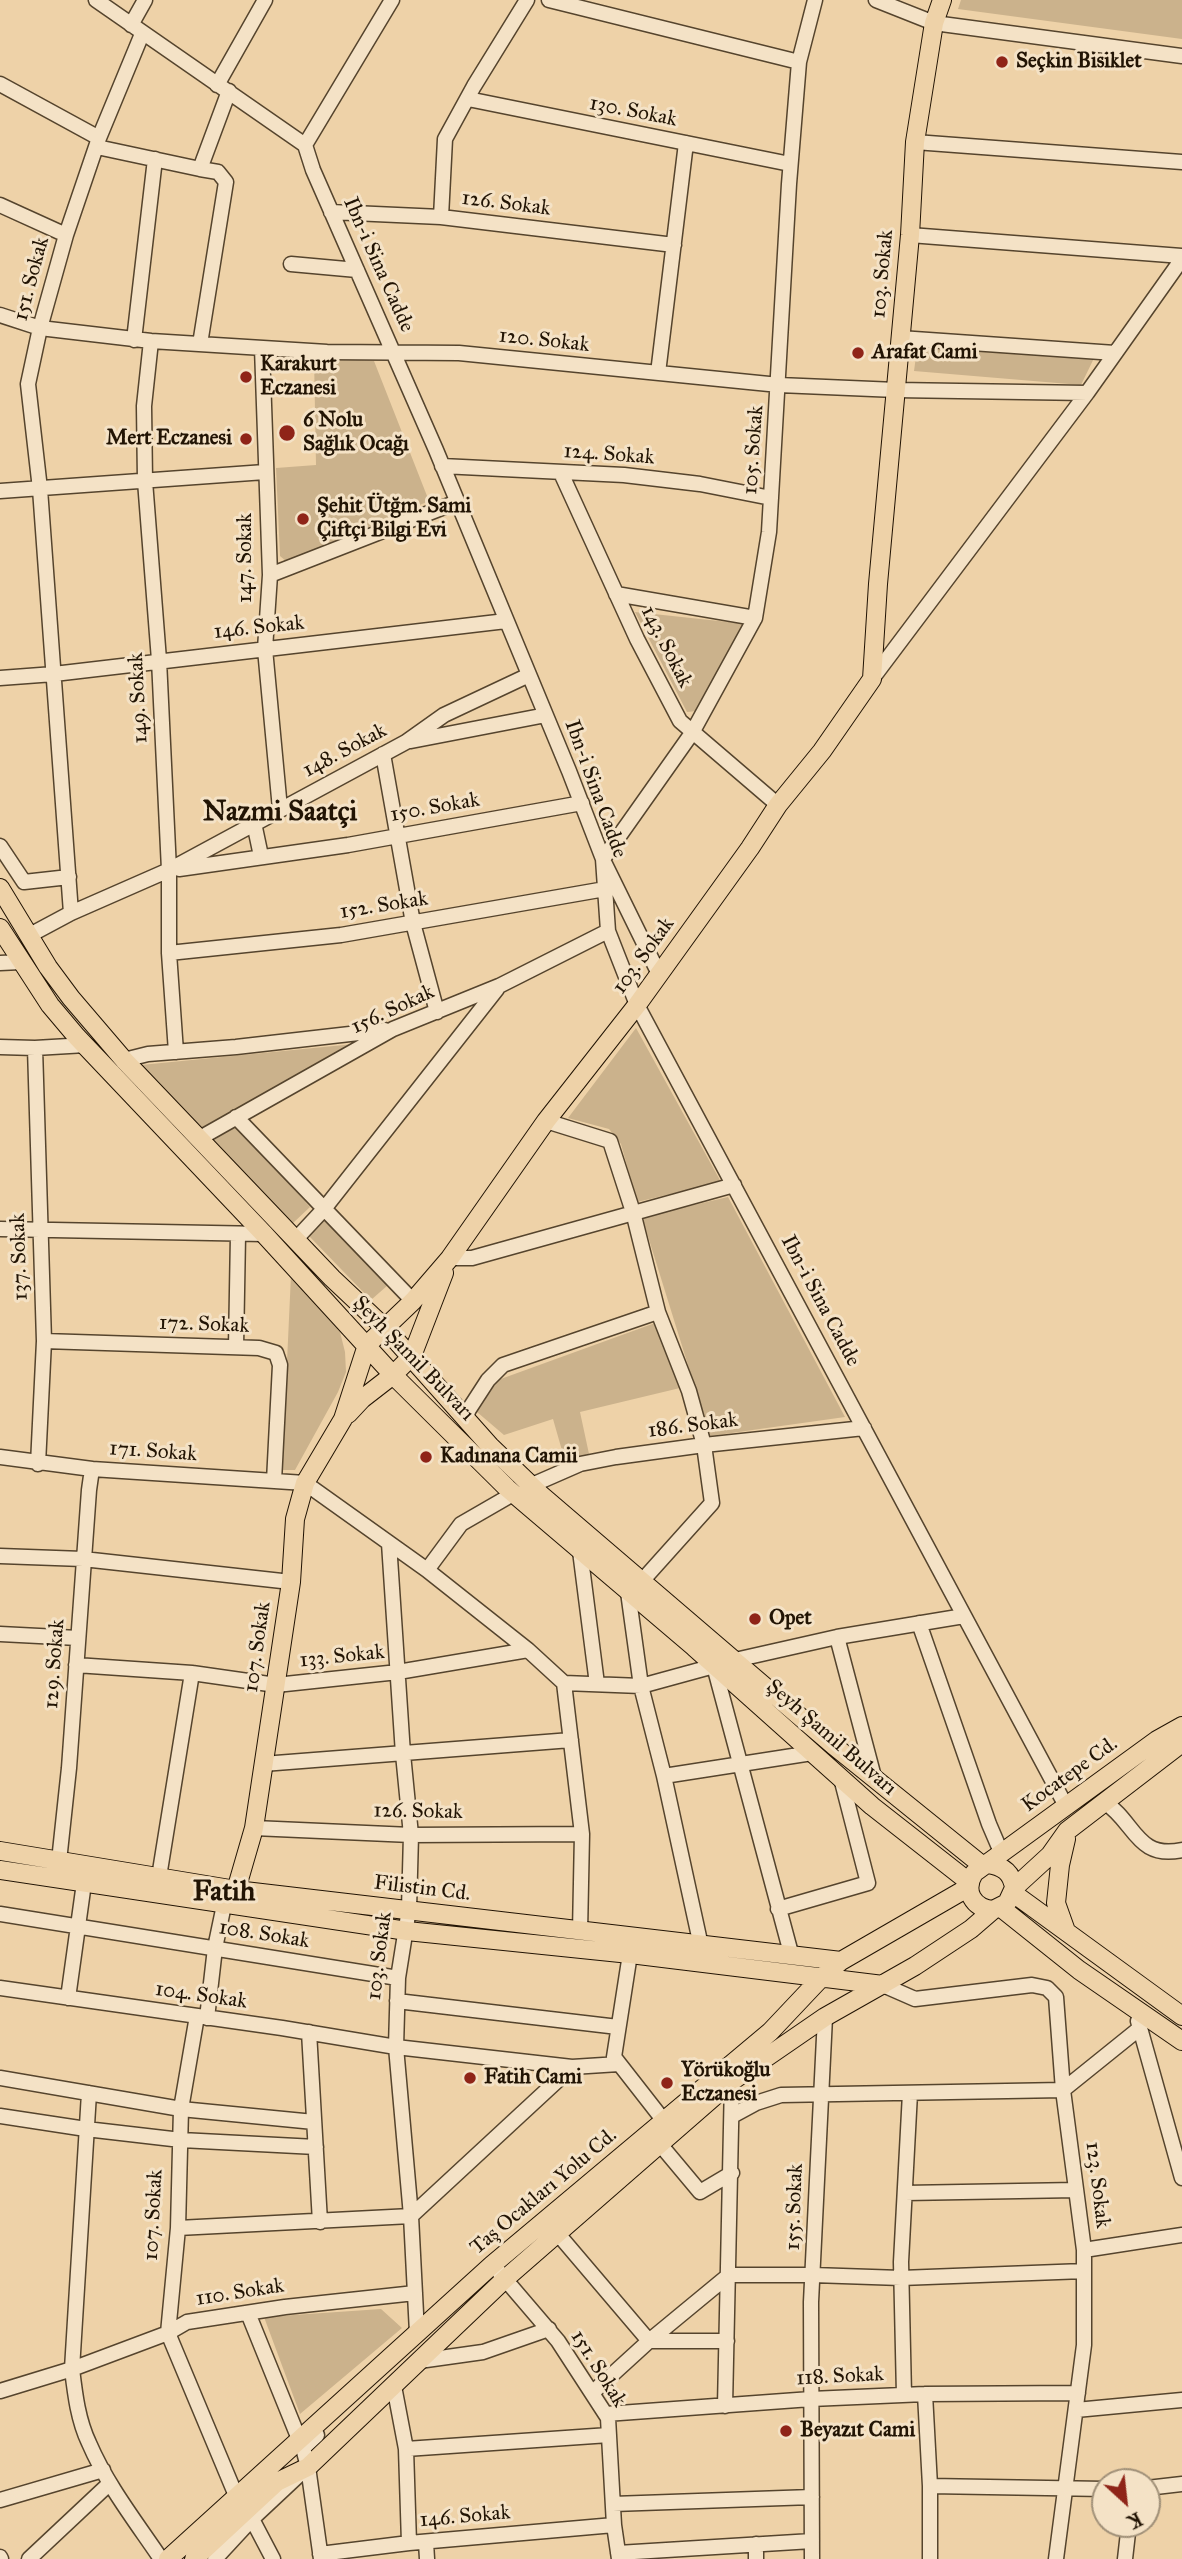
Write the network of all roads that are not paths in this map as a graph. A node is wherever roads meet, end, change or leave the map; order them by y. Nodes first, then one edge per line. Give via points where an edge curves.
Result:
1 (96, 0) edge
2 (145, 0) edge
3 (265, 0) edge
4 (392, 0) edge
5 (527, 0) edge
6 (549, 0) edge
7 (816, 0) edge
8 (876, 0) edge
9 (942, 0) edge
10 (934, 23) junction
11 (136, 29) junction
12 (1182, 56) edge
13 (799, 62) junction
14 (0, 84) edge
15 (223, 88) junction
16 (468, 99) junction
17 (915, 142) junction
18 (98, 143) junction
19 (685, 143) junction
20 (305, 145) junction
21 (155, 159) junction
22 (1182, 162) edge
23 (790, 164) junction
24 (200, 169) junction
25 (0, 205) edge
26 (331, 212) junction
27 (442, 217) junction
28 (66, 235) junction
29 (910, 235) junction
30 (674, 245) junction
31 (1182, 258) edge
32 (291, 264) dead end
33 (357, 270) junction
34 (0, 315) edge
35 (40, 328) junction
36 (900, 338) junction
37 (134, 340) junction
38 (151, 341) junction
39 (200, 344) junction
40 (262, 348) junction
41 (1115, 353) junction
42 (394, 354) junction
43 (658, 373) junction
44 (779, 385) junction
45 (896, 390) junction
46 (1087, 393) junction
47 (442, 466) junction
48 (265, 472) junction
49 (561, 473) junction
50 (145, 481) junction
51 (40, 489) junction
52 (0, 491) edge
53 (772, 498) junction
54 (457, 502) junction
55 (270, 575) junction
56 (616, 594) junction
57 (755, 618) junction
58 (506, 621) junction
59 (265, 649) junction
60 (159, 660) junction
61 (54, 674) junction
62 (529, 675) junction
63 (0, 679) edge
64 (872, 679) junction
65 (546, 715) junction
66 (692, 733) junction
67 (406, 742) junction
68 (383, 754) junction
69 (582, 803) junction
70 (778, 805) junction
71 (280, 809) junction
72 (254, 823) junction
73 (399, 836) junction
74 (0, 846) edge
75 (261, 856) junction
76 (603, 859) junction
77 (170, 870) junction
78 (69, 877) junction
79 (0, 888) edge
80 (605, 889) junction
81 (71, 913) junction
82 (413, 923) junction
83 (0, 928) edge
84 (608, 931) junction
85 (28, 936) junction
86 (169, 953) junction
87 (21, 962) junction
88 (0, 963) edge
89 (659, 974) junction
90 (499, 986) junction
91 (637, 1005) junction
92 (437, 1012) junction
93 (393, 1029) junction
94 (86, 1045) junction
95 (0, 1047) edge
96 (35, 1048) junction
97 (176, 1052) junction
98 (124, 1060) junction
99 (236, 1117) junction
100 (546, 1121) junction
101 (200, 1138) junction
102 (734, 1185) junction
103 (324, 1209) junction
104 (633, 1212) junction
105 (0, 1229) edge
106 (40, 1230) junction
107 (264, 1234) junction
108 (238, 1235) junction
109 (296, 1239) junction
110 (450, 1258) junction
111 (413, 1301) junction
112 (658, 1312) junction
113 (386, 1328) junction
114 (44, 1342) junction
115 (367, 1345) junction
116 (236, 1347) junction
117 (412, 1356) junction
118 (393, 1375) junction
119 (464, 1417) junction
120 (343, 1419) junction
121 (864, 1428) junction
122 (704, 1445) junction
123 (0, 1457) edge
124 (38, 1464) junction
125 (92, 1469) junction
126 (274, 1481) junction
127 (304, 1483) junction
128 (532, 1485) junction
129 (513, 1494) junction
130 (389, 1543) junction
131 (580, 1551) junction
132 (0, 1556) edge
133 (83, 1559) junction
134 (427, 1570) junction
135 (291, 1582) junction
136 (635, 1586) junction
137 (964, 1616) junction
138 (919, 1623) junction
139 (0, 1634) edge
140 (837, 1637) junction
141 (78, 1638) junction
142 (528, 1650) junction
143 (735, 1660) junction
144 (76, 1665) junction
145 (715, 1666) junction
146 (398, 1672) junction
147 (192, 1673) junction
148 (564, 1683) junction
149 (597, 1684) junction
150 (276, 1685) junction
151 (641, 1686) junction
152 (1182, 1726) edge
153 (571, 1740) junction
154 (1182, 1743) edge
155 (812, 1753) junction
156 (403, 1754) junction
157 (264, 1764) junction
158 (740, 1765) junction
159 (664, 1776) junction
160 (874, 1777) junction
161 (841, 1778) junction
162 (1104, 1802) junction
163 (1066, 1806) junction
164 (254, 1828) junction
165 (1068, 1831) junction
166 (582, 1834) junction
167 (411, 1835) junction
168 (1182, 1850) edge
169 (0, 1851) edge
170 (59, 1861) junction
171 (991, 1861) junction
172 (0, 1870) edge
173 (159, 1877) junction
174 (84, 1883) junction
175 (969, 1884) junction
176 (236, 1890) junction
177 (1014, 1891) junction
178 (224, 1905) junction
179 (409, 1909) junction
180 (778, 1909) junction
181 (997, 1909) junction
182 (0, 1914) edge
183 (78, 1925) junction
184 (407, 1930) junction
185 (1066, 1931) junction
186 (580, 1932) junction
187 (701, 1946) junction
188 (215, 1948) junction
189 (630, 1954) junction
190 (792, 1957) junction
191 (841, 1961) junction
192 (398, 1978) junction
193 (821, 1978) junction
194 (883, 1985) junction
195 (0, 1987) edge
196 (68, 1998) junction
197 (397, 2001) junction
198 (1135, 2008) junction
199 (1182, 2016) edge
200 (202, 2017) junction
201 (825, 2017) junction
202 (618, 2027) junction
203 (1140, 2028) junction
204 (309, 2032) junction
205 (1182, 2041) edge
206 (396, 2047) junction
207 (619, 2064) junction
208 (572, 2067) junction
209 (0, 2078) edge
210 (732, 2081) junction
211 (1063, 2090) junction
212 (89, 2093) junction
213 (820, 2093) junction
214 (910, 2093) junction
215 (181, 2109) junction
216 (0, 2116) edge
217 (732, 2116) junction
218 (664, 2121) junction
219 (314, 2122) junction
220 (86, 2129) junction
221 (180, 2140) junction
222 (659, 2143) junction
223 (316, 2147) junction
224 (732, 2173) junction
225 (1182, 2178) edge
226 (1076, 2190) junction
227 (905, 2193) junction
228 (411, 2216) junction
229 (320, 2222) junction
230 (178, 2228) junction
231 (558, 2234) junction
232 (1182, 2235) edge
233 (1084, 2250) junction
234 (492, 2264) junction
235 (1084, 2272) junction
236 (729, 2275) junction
237 (813, 2275) junction
238 (901, 2278) junction
239 (505, 2279) junction
240 (415, 2293) junction
241 (248, 2313) junction
242 (548, 2329) junction
243 (168, 2333) junction
244 (417, 2333) junction
245 (649, 2341) junction
246 (727, 2341) junction
247 (419, 2361) junction
248 (72, 2369) junction
249 (357, 2386) junction
250 (394, 2386) junction
251 (0, 2391) edge
252 (592, 2393) junction
253 (1078, 2393) junction
254 (925, 2394) junction
255 (904, 2395) junction
256 (811, 2399) junction
257 (1182, 2400) edge
258 (725, 2406) junction
259 (1076, 2410) junction
260 (606, 2414) junction
261 (609, 2435) junction
262 (299, 2440) junction
263 (406, 2449) junction
264 (308, 2467) junction
265 (106, 2476) junction
266 (1182, 2484) edge
267 (930, 2486) junction
268 (1161, 2486) edge
269 (1067, 2489) junction
270 (1091, 2489) edge
271 (812, 2497) junction
272 (237, 2498) junction
273 (0, 2500) edge
274 (613, 2504) junction
275 (252, 2519) junction
276 (614, 2525) junction
277 (1127, 2538) edge
278 (812, 2541) junction
279 (426, 2542) junction
280 (409, 2543) junction
281 (756, 2552) edge
282 (618, 2556) edge
283 (320, 2557) edge
284 (29, 2559) edge
285 (161, 2559) edge
286 (169, 2559) edge
287 (194, 2559) edge
288 (215, 2559) edge
289 (273, 2559) edge
290 (427, 2559) edge
291 (812, 2559) edge
292 (930, 2559) edge
293 (1056, 2559) edge
294 (1125, 2559) edge

1 - 11 street
2 - 11 street
3 - 15 street
4 - 20 street
5 - 16 street
6 - 13 street
7 - 13 street, 105. Sokak
8 - 10 street
9 - 10 main road, 103. Sokak
10 - 12 street
10 - 17 main road, 103. Sokak
11 - 15 street
11 - 18 street, 151. Sokak
13 - 23 street, 105. Sokak
14 - 18 street
15 - 20 street
15 - 24 street
16 - 19 street, 130. Sokak
16 - 27 street via 446,139
17 - 22 street
17 - 29 main road, 103. Sokak
18 - 21 street
18 - 28 street, 151. Sokak
19 - 23 street, 130. Sokak
19 - 30 street
20 - 26 street, Ibn-i Sina Cadde
21 - 24 street
21 - 37 street
23 - 44 street, 105. Sokak
24 - 39 street via 218,172 226,183
25 - 28 street
26 - 27 street, 126. Sokak
26 - 33 street, Ibn-i Sina Cadde
27 - 30 street, 126. Sokak
28 - 35 street, 151. Sokak
29 - 31 street
29 - 36 main road, 103. Sokak
30 - 43 street
31 - 41 street, 103. Sokak
32 - 33 street
33 - 42 street, Ibn-i Sina Cadde
34 - 35 street, 120. Sokak
35 - 37 street, 120. Sokak
35 - 51 street, 151. Sokak via 28,384
36 - 41 street
36 - 45 main road, 103. Sokak
37 - 38 street, 120. Sokak
38 - 39 street, 120. Sokak
38 - 50 street, 149. Sokak via 144,406
39 - 40 street, 120. Sokak
40 - 42 street, 120. Sokak
40 - 48 street, 147. Sokak
41 - 46 street, 103. Sokak
42 - 43 street, 120. Sokak via 459,353
42 - 47 street, Ibn-i Sina Cadde
43 - 44 street, 120. Sokak
44 - 45 street, 120. Sokak
44 - 53 street, 105. Sokak
45 - 46 street, 120. Sokak
45 - 64 main road, 103. Sokak
46 - 64 street, 103. Sokak
47 - 49 street, 124. Sokak
47 - 54 street, Ibn-i Sina Cadde
48 - 50 street
48 - 55 street, 147. Sokak
49 - 53 street, 124. Sokak via 700,484
49 - 56 street, 143. Sokak
50 - 51 street
50 - 60 street, 149. Sokak
51 - 52 street
51 - 61 street, 151. Sokak
53 - 57 street, 105. Sokak
54 - 55 street
54 - 58 street, Ibn-i Sina Cadde
55 - 59 street, 147. Sokak
56 - 57 street
56 - 66 street, 143. Sokak via 680,721
57 - 66 street, 105. Sokak
58 - 59 street, 146. Sokak
58 - 62 street, Ibn-i Sina Cadde
59 - 60 street, 146. Sokak
59 - 71 street, 147. Sokak
60 - 61 street, 146. Sokak
60 - 77 street, 149. Sokak
61 - 63 street, 146. Sokak
61 - 78 street, 151. Sokak
62 - 65 street, Ibn-i Sina Cadde
62 - 67 street, 148. Sokak via 444,715
64 - 70 main road, 103. Sokak
65 - 67 street
65 - 69 street, Ibn-i Sina Cadde
66 - 70 street, 143. Sokak
66 - 76 street, 105. Sokak
67 - 68 street, 148. Sokak
68 - 71 street, 148. Sokak
68 - 73 street
69 - 73 street, 150. Sokak
69 - 76 street, Ibn-i Sina Cadde
70 - 89 main road, 103. Sokak
71 - 72 street, 148. Sokak
72 - 75 street
72 - 77 street, 148. Sokak
73 - 75 street, 150. Sokak
73 - 82 street
74 - 78 street via 24,882
75 - 77 street, 150. Sokak
76 - 80 street, Ibn-i Sina Cadde
76 - 89 street
77 - 81 street, 148. Sokak
77 - 86 street, 149. Sokak
78 - 81 street, 151. Sokak
79 - 85 main road, Şeyh Şamil Bulvarı
80 - 82 street, 152. Sokak
80 - 84 street, Ibn-i Sina Cadde
81 - 85 street, 148. Sokak
82 - 86 street, 152. Sokak
82 - 92 street
83 - 87 main road, Şeyh Şamil Bulvarı
84 - 90 street, 156. Sokak
84 - 91 street, Ibn-i Sina Cadde
85 - 98 main road, Şeyh Şamil Bulvarı via 71,998
86 - 97 street, 149. Sokak
87 - 88 street
87 - 94 main road, Şeyh Şamil Bulvarı via 50,1005
89 - 91 main road, 103. Sokak
90 - 92 street, 156. Sokak
90 - 103 street
91 - 100 main road, 103. Sokak
91 - 102 street, Ibn-i Sina Cadde
92 - 93 street, 156. Sokak
93 - 97 street
93 - 99 street, 156. Sokak
94 - 96 street
94 - 107 main road, Şeyh Şamil Bulvarı
95 - 96 street
96 - 106 street, 137. Sokak
97 - 98 street
98 - 101 main road, Şeyh Şamil Bulvarı
99 - 101 street, 156. Sokak
99 - 103 street
100 - 104 street via 610,1141
100 - 110 main road, 103. Sokak
101 - 109 main road, Şeyh Şamil Bulvarı
102 - 104 street
102 - 121 street, Ibn-i Sina Cadde
103 - 109 street
103 - 111 street
104 - 110 street via 472,1258
104 - 112 street
105 - 106 street
106 - 108 street
106 - 114 street, 137. Sokak
107 - 108 street
107 - 115 main road, Şeyh Şamil Bulvarı
108 - 116 street
109 - 113 main road, Şeyh Şamil Bulvarı
110 - 111 main road, 103. Sokak
110 - 117 main road, 103. Sokak
111 - 113 main road, 103. Sokak
112 - 119 street via 503,1365
112 - 122 street
113 - 115 main road, 103. Sokak
113 - 117 main road, Şeyh Şamil Bulvarı
114 - 116 street, 172. Sokak
114 - 124 street, 137. Sokak
115 - 118 main road, Şeyh Şamil Bulvarı
115 - 120 main road
116 - 126 street, 172. Sokak via 276,1353 281,1365
117 - 118 main road, 103. Sokak
117 - 119 main road, Şeyh Şamil Bulvarı
118 - 120 main road, 103. Sokak
118 - 129 main road, Şeyh Şamil Bulvarı
119 - 128 main road, Şeyh Şamil Bulvarı
120 - 127 main road, 107. Sokak
121 - 122 street, 186. Sokak
121 - 137 street, Ibn-i Sina Cadde
122 - 128 street, 186. Sokak via 580,1464
122 - 136 street via 712,1503
123 - 124 street, 171. Sokak
124 - 125 street, 171. Sokak
125 - 126 street, 171. Sokak
125 - 133 street, 129. Sokak
126 - 127 street, 171. Sokak
127 - 130 street
127 - 135 main road, 107. Sokak via 295,1519
128 - 136 main road, Şeyh Şamil Bulvarı
129 - 131 main road, Şeyh Şamil Bulvarı
129 - 134 street via 461,1524
130 - 134 street
130 - 146 street, 103. Sokak
131 - 136 main road, Şeyh Şamil Bulvarı
131 - 149 street
132 - 133 street
133 - 135 street
133 - 141 street, 129. Sokak
134 - 142 street
135 - 150 main road, 107. Sokak
136 - 143 main road, Şeyh Şamil Bulvarı
136 - 145 main road, Şeyh Şamil Bulvarı
136 - 151 street
137 - 138 street
137 - 163 street, Ibn-i Sina Cadde
138 - 140 street
138 - 171 street via 989,1824
139 - 141 street
140 - 143 street
140 - 160 street
141 - 144 street, 129. Sokak
142 - 146 street, 133. Sokak
142 - 148 street
143 - 160 main road, Şeyh Şamil Bulvarı
144 - 147 street, 133. Sokak
144 - 170 street, 129. Sokak
145 - 151 street
145 - 155 main road, Şeyh Şamil Bulvarı
145 - 158 street
146 - 150 street, 133. Sokak
146 - 156 street, 103. Sokak
147 - 150 street, 133. Sokak
147 - 173 street
148 - 149 street
148 - 153 street
149 - 151 street
150 - 157 main road, 107. Sokak
151 - 159 street
152 - 163 main road, Kocatepe Cd.
153 - 156 street
153 - 166 street
154 - 162 main road, Kocatepe Cd.
155 - 158 street
155 - 161 main road, Şeyh Şamil Bulvarı
156 - 157 street
156 - 167 street, 103. Sokak
157 - 164 main road, 107. Sokak
158 - 159 street
158 - 180 street
159 - 187 street
160 - 171 main road, Şeyh Şamil Bulvarı
161 - 175 main road, Şeyh Şamil Bulvarı
161 - 180 street via 868,1883
162 - 165 main road, Kocatepe Cd.
162 - 168 street via 1152,1850
163 - 171 main road, Kocatepe Cd.
164 - 167 street, 126. Sokak
164 - 176 main road, 107. Sokak
165 - 177 main road, Kocatepe Cd.
165 - 185 main road via 1056,1903
166 - 167 street, 126. Sokak
166 - 186 street
167 - 179 street, 103. Sokak
169 - 170 main road, Filistin Cd.
170 - 173 main road, Filistin Cd.
171 - 175 main road via 974,1873
171 - 177 main road, Şeyh Şamil Bulvarı via 1011,1876
172 - 174 main road, Filistin Cd.
173 - 176 main road, Filistin Cd.
174 - 178 main road, Filistin Cd.
174 - 183 street
175 - 181 main road, Şeyh Şamil Bulvarı via 979,1906
175 - 191 main road, Taş Ocakları Yolu Cd.
176 - 178 main road
176 - 179 main road, Filistin Cd.
177 - 181 main road
177 - 185 main road, Şeyh Şamil Bulvarı
178 - 184 main road, Filistin Cd.
178 - 188 street, 107. Sokak
179 - 184 street, 103. Sokak
179 - 186 main road, Filistin Cd.
180 - 190 street
181 - 194 main road, Taş Ocakları Yolu Cd.
181 - 198 main road, Şeyh Şamil Bulvarı
182 - 183 street, 108. Sokak
183 - 188 street, 108. Sokak
183 - 196 street
184 - 189 main road, Filistin Cd.
184 - 192 street, 103. Sokak
185 - 199 main road, Şeyh Şamil Bulvarı
186 - 187 main road, Filistin Cd.
187 - 190 main road, Filistin Cd.
188 - 192 street, 108. Sokak
188 - 200 street, 107. Sokak
189 - 193 main road, Filistin Cd.
189 - 202 street
190 - 191 main road, Filistin Cd.
191 - 193 main road, Taş Ocakları Yolu Cd.
192 - 197 street, 103. Sokak
193 - 194 main road, Filistin Cd.
193 - 218 main road, Taş Ocakları Yolu Cd. via 770,2032
194 - 201 main road, Taş Ocakları Yolu Cd.
194 - 211 street, 123. Sokak via 915,1999 1007,1986 1047,1988 1056,1997
195 - 196 street, 104. Sokak
196 - 200 street, 104. Sokak
197 - 202 street
197 - 206 street, 103. Sokak
198 - 203 street
198 - 205 main road, Şeyh Şamil Bulvarı
200 - 204 street, 104. Sokak
200 - 215 street, 107. Sokak
201 - 210 main road, Taş Ocakları Yolu Cd.
201 - 213 street, 155. Sokak
202 - 207 street via 614,2057
203 - 211 street
203 - 225 street
204 - 206 street, 104. Sokak
204 - 219 street
206 - 208 street, 104. Sokak
206 - 228 street, 103. Sokak
207 - 208 street, 104. Sokak
207 - 218 street
208 - 228 street
209 - 212 street
210 - 217 street
210 - 222 main road, Taş Ocakları Yolu Cd.
211 - 214 street
211 - 226 street, 123. Sokak
212 - 215 street
212 - 220 street
213 - 214 street
213 - 217 street via 773,2097
213 - 237 street, 155. Sokak
214 - 227 street
215 - 219 street
215 - 221 street, 107. Sokak
216 - 220 street
217 - 224 street
218 - 234 main road, Taş Ocakları Yolu Cd.
219 - 223 street
220 - 221 street
220 - 248 street
221 - 223 street
221 - 230 street, 107. Sokak
222 - 224 street via 699,2192
222 - 231 main road, Taş Ocakları Yolu Cd.
223 - 229 street
224 - 236 street
226 - 227 street
226 - 233 street, 123. Sokak
227 - 238 street
228 - 229 street
228 - 240 street, 103. Sokak
229 - 230 street
230 - 243 street, 107. Sokak
231 - 239 main road, Taş Ocakları Yolu Cd.
231 - 245 street
232 - 233 street
233 - 235 street, 123. Sokak
234 - 239 street, 151. Sokak
234 - 244 main road, Taş Ocakları Yolu Cd.
235 - 238 street
235 - 253 street, 123. Sokak via 1084,2345
236 - 237 street
236 - 245 street
236 - 246 street
237 - 238 street
237 - 256 street, 155. Sokak
238 - 255 street
239 - 242 street, 151. Sokak
239 - 247 main road, Taş Ocakları Yolu Cd.
240 - 241 street, 110. Sokak
240 - 244 street, 103. Sokak
241 - 243 street, 110. Sokak via 187,2322
241 - 262 street
242 - 247 street via 483,2352
242 - 252 street, 151. Sokak
243 - 248 street, 110. Sokak
243 - 272 street
244 - 249 main road, Taş Ocakları Yolu Cd.
245 - 246 street
245 - 252 street
246 - 258 street
247 - 250 main road, Taş Ocakları Yolu Cd.
248 - 251 street, 110. Sokak
248 - 265 street via 83,2427
249 - 262 main road, Taş Ocakları Yolu Cd.
249 - 264 street via 355,2400 303,2448
250 - 263 street
250 - 264 main road, Taş Ocakları Yolu Cd.
252 - 260 street, 151. Sokak
253 - 254 street, 118. Sokak
253 - 259 street, 123. Sokak
254 - 255 street, 118. Sokak
254 - 267 street
255 - 256 street, 118. Sokak
256 - 258 street, 118. Sokak
256 - 271 street, 155. Sokak
257 - 259 street
258 - 260 street, 118. Sokak
259 - 269 street, 123. Sokak
260 - 261 street, 151. Sokak
261 - 263 street
261 - 274 street, 151. Sokak
262 - 272 main road, Taş Ocakları Yolu Cd.
263 - 280 street
264 - 275 street
264 - 283 street
264 - 287 main road, Taş Ocakları Yolu Cd. via 277,2482
265 - 273 street
265 - 284 street
265 - 285 street
266 - 268 street
267 - 269 street
267 - 292 street
269 - 270 street
269 - 293 street, 123. Sokak
271 - 274 street
271 - 278 street, 155. Sokak
272 - 286 main road, Taş Ocakları Yolu Cd.
274 - 276 street, 151. Sokak
275 - 288 street
275 - 289 street
276 - 279 street, 146. Sokak
276 - 282 street, 151. Sokak
277 - 294 street
278 - 281 street
278 - 291 street, 155. Sokak
279 - 280 street, 146. Sokak
279 - 290 street
280 - 283 street, 146. Sokak
281 - 282 street

